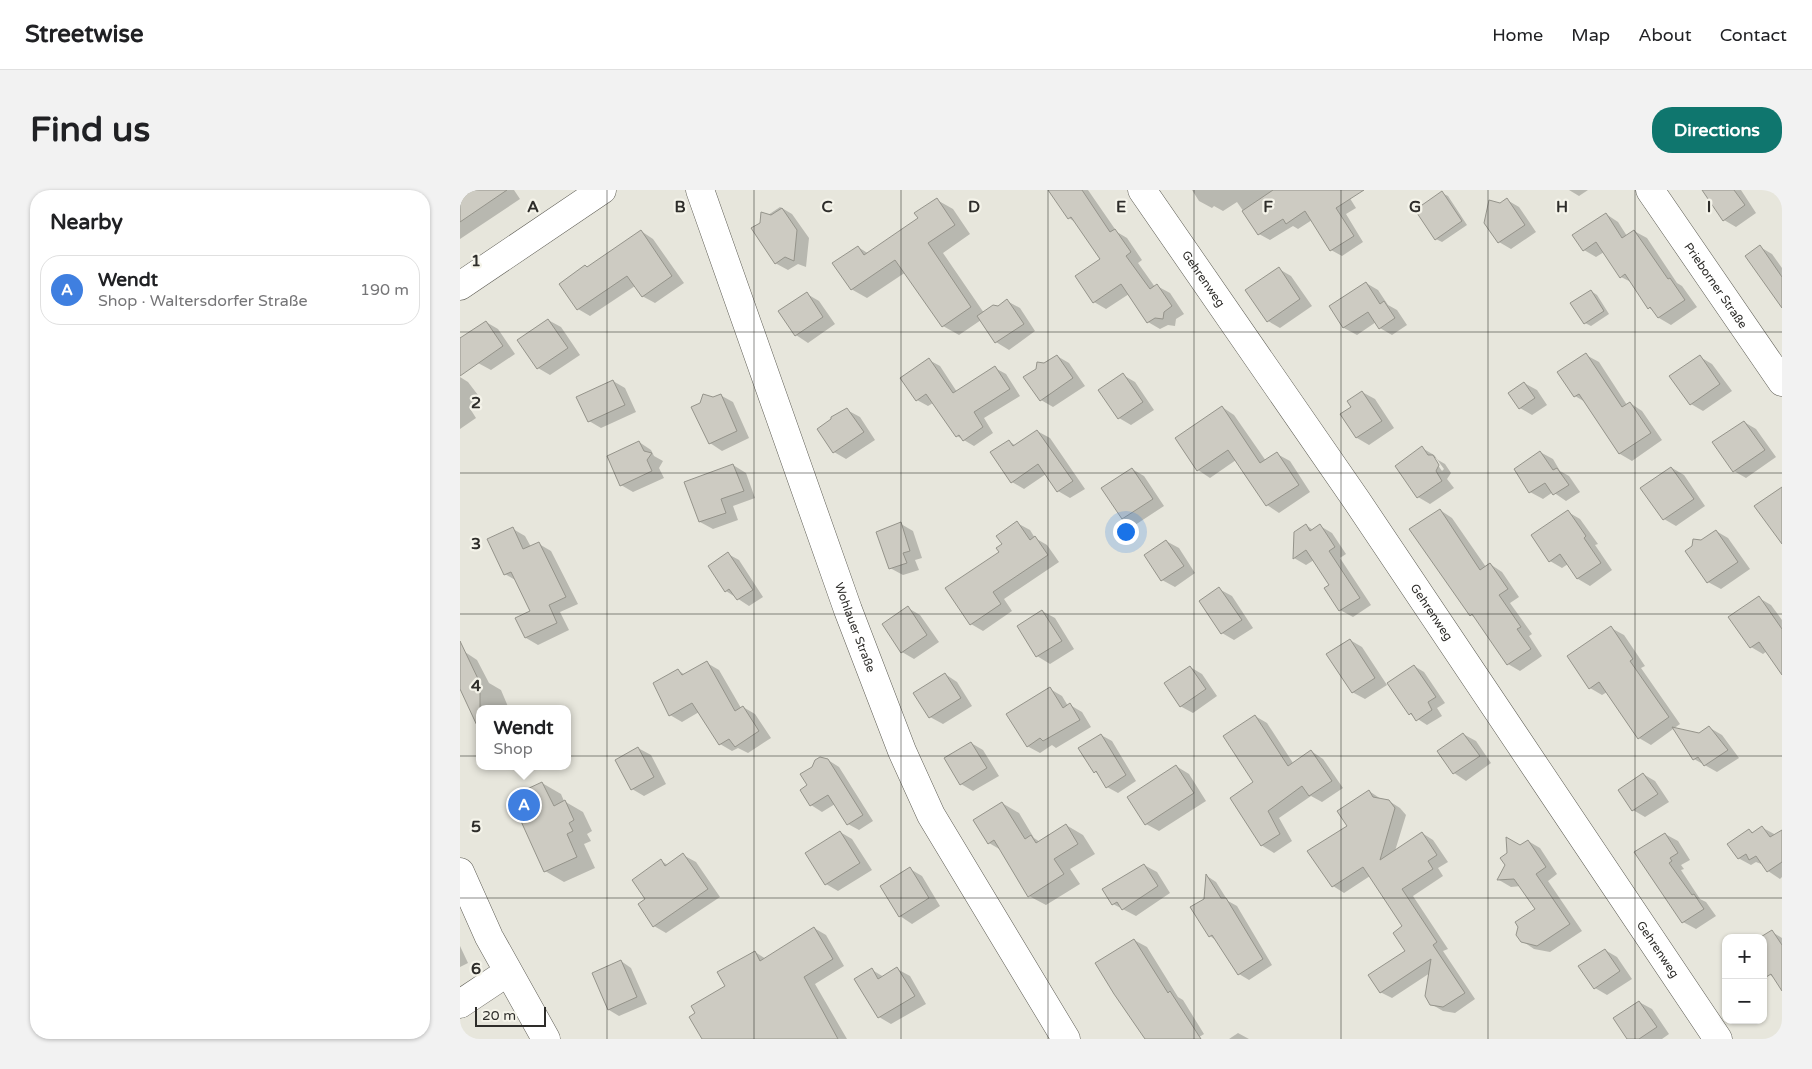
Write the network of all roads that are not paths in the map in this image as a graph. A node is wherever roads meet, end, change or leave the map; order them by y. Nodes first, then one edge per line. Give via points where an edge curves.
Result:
1 (602, 190) edge
2 (700, 190) edge
3 (1142, 190) edge
4 (1650, 190) edge
5 (460, 286) edge
6 (1782, 382) edge
7 (460, 872) edge
8 (508, 972) junction
9 (460, 1004) edge
10 (546, 1039) edge
11 (1066, 1039) edge
12 (1718, 1039) edge

1 - 5 street
2 - 11 street, Wohlauer Straße via 848,610 902,752 931,815
3 - 12 street, Gehrenweg via 1351,493
4 - 6 street, Prieborner Straße
7 - 8 street
8 - 9 street
8 - 10 street

